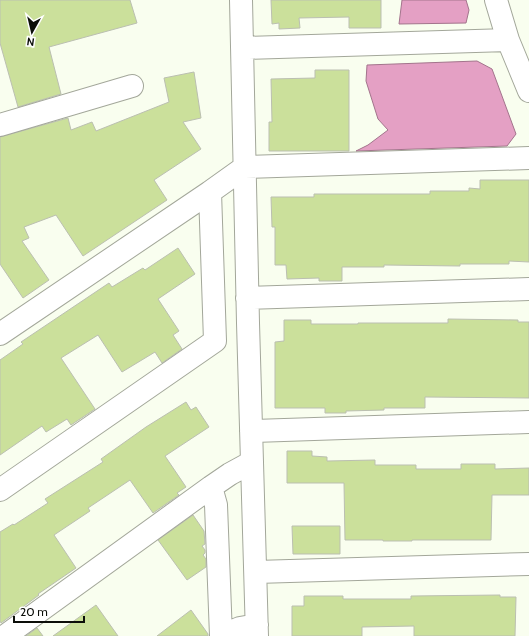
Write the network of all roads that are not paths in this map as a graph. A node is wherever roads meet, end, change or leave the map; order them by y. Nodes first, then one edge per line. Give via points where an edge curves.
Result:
1 (241, 0) edge
2 (496, 0) edge
3 (508, 40) junction
4 (242, 48) junction
5 (132, 86) dead end
6 (529, 91) edge
7 (0, 125) edge
8 (529, 158) edge
9 (245, 167) junction
10 (210, 192) junction
11 (529, 289) edge
12 (247, 298) junction
13 (248, 323) junction
14 (0, 334) edge
15 (215, 341) junction
16 (529, 422) edge
17 (251, 431) junction
18 (252, 462) junction
19 (211, 486) junction
20 (0, 490) edge
21 (529, 564) edge
22 (256, 572) junction
23 (257, 630) edge
24 (5, 636) edge
25 (221, 636) edge

1 - 4 street
2 - 3 street
3 - 4 street
3 - 6 street
4 - 9 street
5 - 7 street
8 - 9 street
9 - 10 street
9 - 12 street
10 - 14 street
10 - 15 street
11 - 12 street
12 - 13 street
13 - 15 street
13 - 17 street
15 - 20 street
16 - 17 street
17 - 18 street
18 - 19 street
18 - 22 street
19 - 24 street
19 - 25 street via 216,505
21 - 22 street
22 - 23 street
23 - 25 street via 240,628

